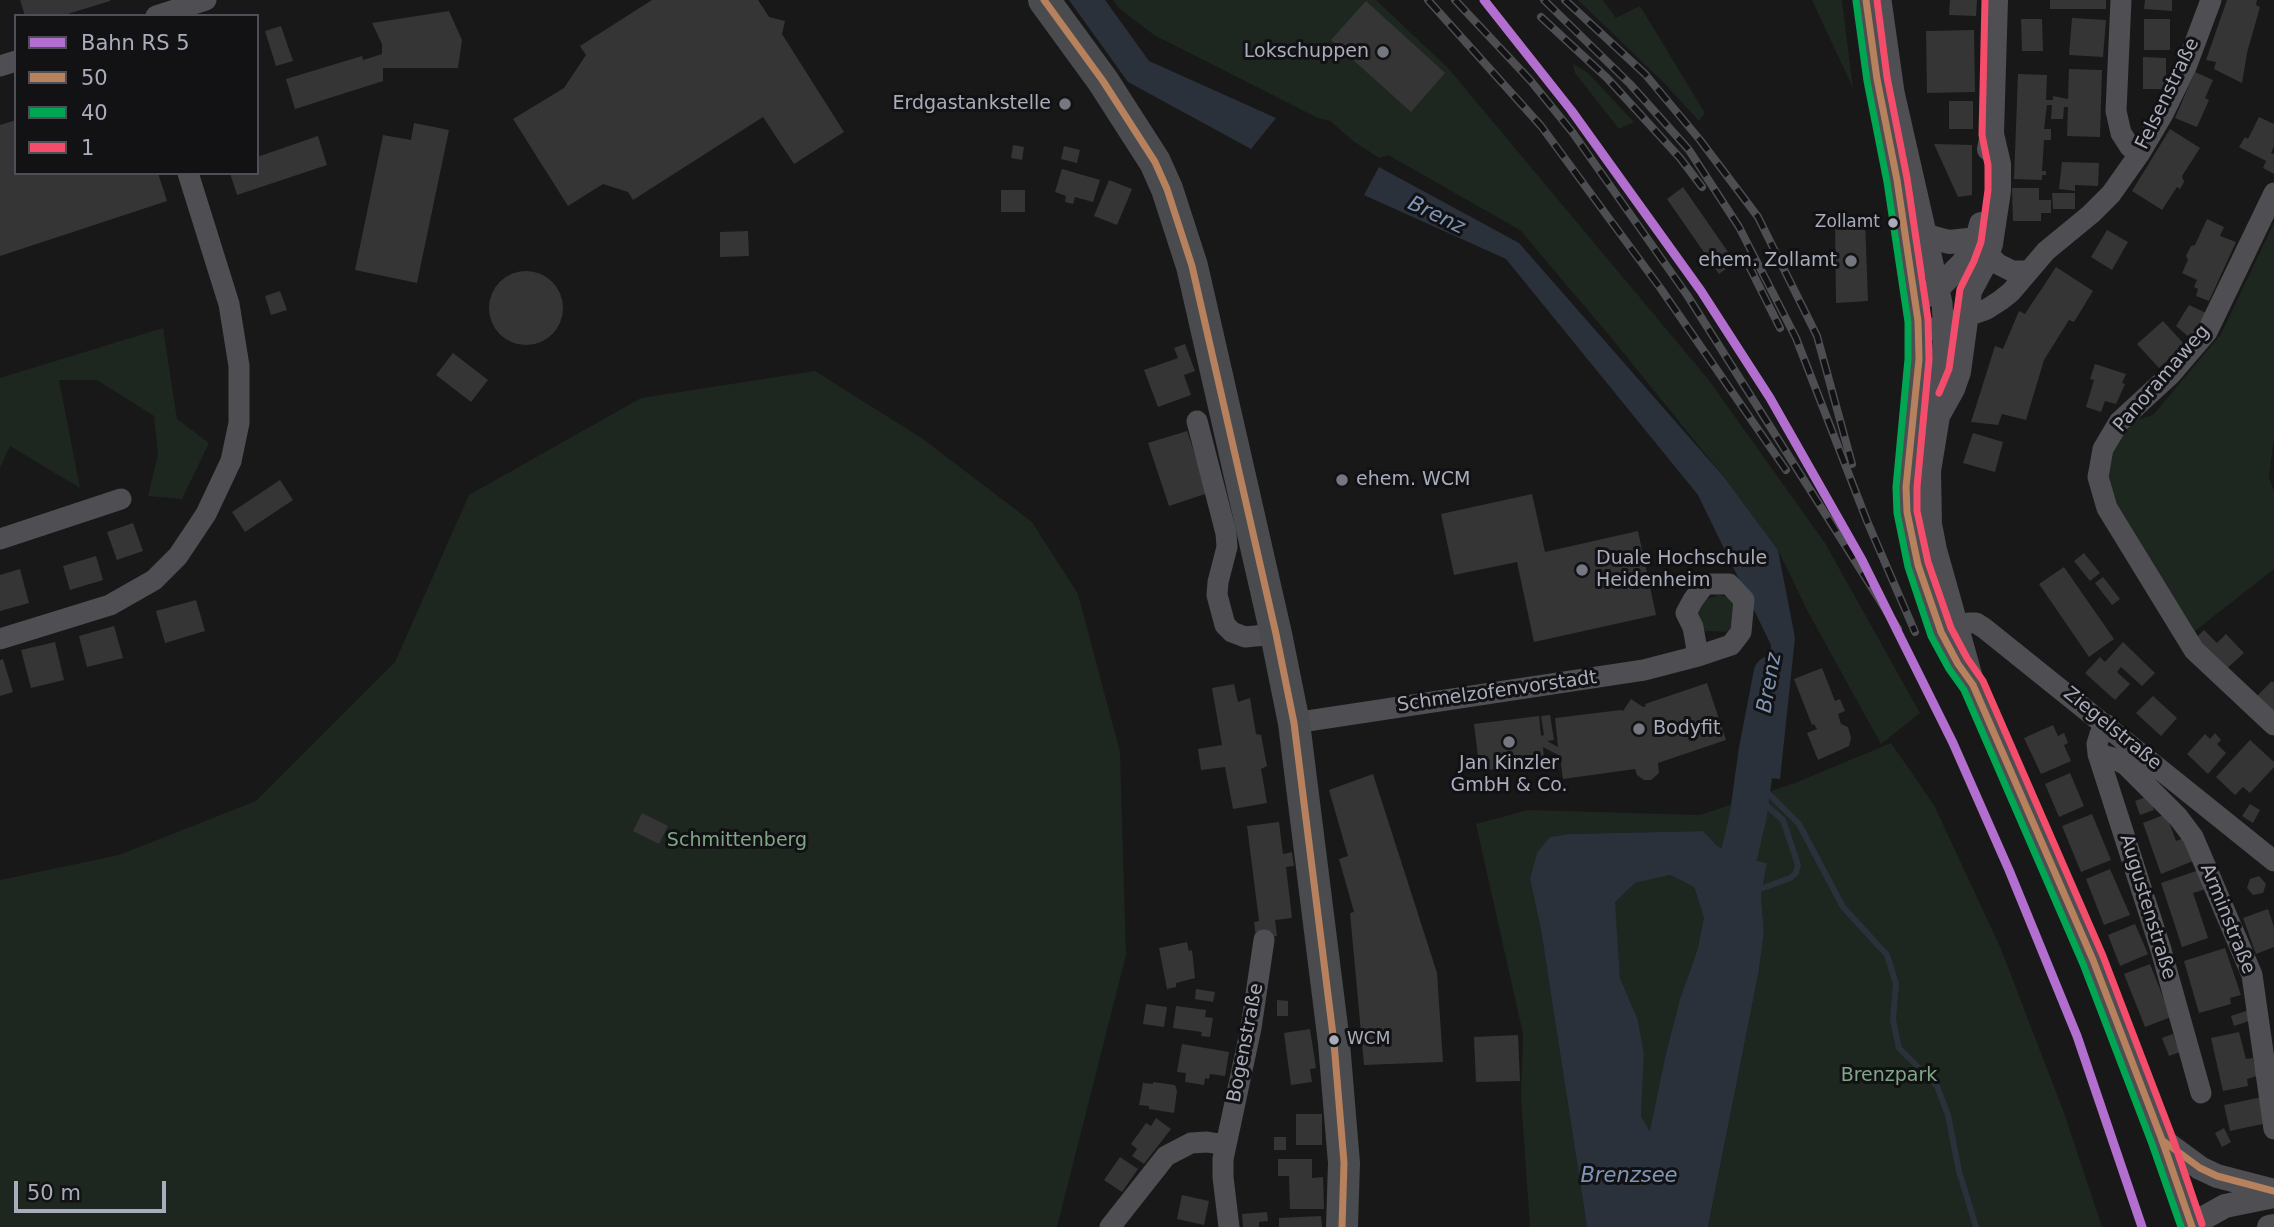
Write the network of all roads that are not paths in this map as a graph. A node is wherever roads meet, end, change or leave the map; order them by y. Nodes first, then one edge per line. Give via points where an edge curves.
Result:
1 (206, 0) edge
2 (1044, 0) edge
3 (1866, 0) edge
4 (1881, 0) edge
5 (1996, 0) edge
6 (2121, 0) edge
7 (2211, 0) edge
8 (162, 14) edge
9 (2140, 153) junction
10 (189, 175) edge
11 (2274, 193) edge
12 (1927, 236) junction
13 (1983, 247) junction
14 (2028, 271) junction
15 (1939, 287) junction
16 (1916, 302) junction
17 (1955, 321) junction
18 (1919, 337) junction
19 (1197, 421) dead end
20 (121, 499) dead end
21 (0, 539) edge
22 (1949, 629) junction
23 (1276, 634) junction
24 (0, 639) edge
25 (1753, 639) dead end
26 (1731, 645) junction
27 (1698, 656) junction
28 (1294, 723) junction
29 (2107, 725) junction
30 (2274, 725) edge
31 (2098, 754) junction
32 (2274, 861) edge
33 (1264, 940) dead end
34 (2200, 1093) dead end
35 (2274, 1129) edge
36 (2162, 1140) junction
37 (1225, 1145) junction
38 (2274, 1191) edge
39 (2274, 1196) edge
40 (2191, 1226) edge
41 (2274, 1226) edge
42 (1110, 1227) edge
43 (1229, 1227) edge
44 (1342, 1227) edge
45 (2269, 1227) edge

1 - 8 street
2 - 23 main road via 1135,129 1167,189 1192,266
3 - 16 street
4 - 12 street via 1894,92
5 - 13 street
6 - 9 street via 2116,111 2121,133
7 - 9 street, Felsenstraße via 2186,67
9 - 14 street, Felsenstraße via 2102,204
10 - 24 street via 229,304 239,366 239,423 231,461 206,514 154,580 110,605
11 - 30 street, Panoramaweg via 2207,332 2171,374 2119,422 2103,450 2098,477 2107,508 2194,650
12 - 13 street
12 - 15 street
13 - 14 street via 1998,264 2012,271
13 - 15 street
13 - 17 street
14 - 17 street, Felsenstraße via 2001,300
15 - 16 street
15 - 17 street
16 - 18 street
17 - 18 street, Felsenstraße
17 - 22 street via 1959,372 1938,416 1929,471 1930,524
18 - 22 street via 1906,500 1917,565
19 - 23 street via 1226,533 1217,595 1225,625 1245,637
20 - 21 street
22 - 29 street, Ziegelstraße via 1968,623 1984,628
22 - 36 street via 2093,960
23 - 28 main road
25 - 26 street, Schmelzofenvorstadt
26 - 27 street, Schmelzofenvorstadt
26 - 27 street via 1741,632 1744,600 1729,584 1705,584 1686,614
27 - 28 street, Schmelzofenvorstadt via 1644,670
28 - 44 main road via 1337,1070 1344,1163
29 - 31 street via 2099,734
29 - 32 street, Ziegelstraße
31 - 34 street, Augustenstraße via 2161,950
31 - 35 street, Arminstraße via 2126,765 2193,836 2252,975
33 - 37 street, Bogenstraße via 1253,1020
36 - 38 street via 2217,1176
36 - 40 street
37 - 42 street via 1191,1143 1166,1156
37 - 43 street, Bogenstraße via 1222,1168
39 - 40 street via 2225,1206
41 - 45 street

